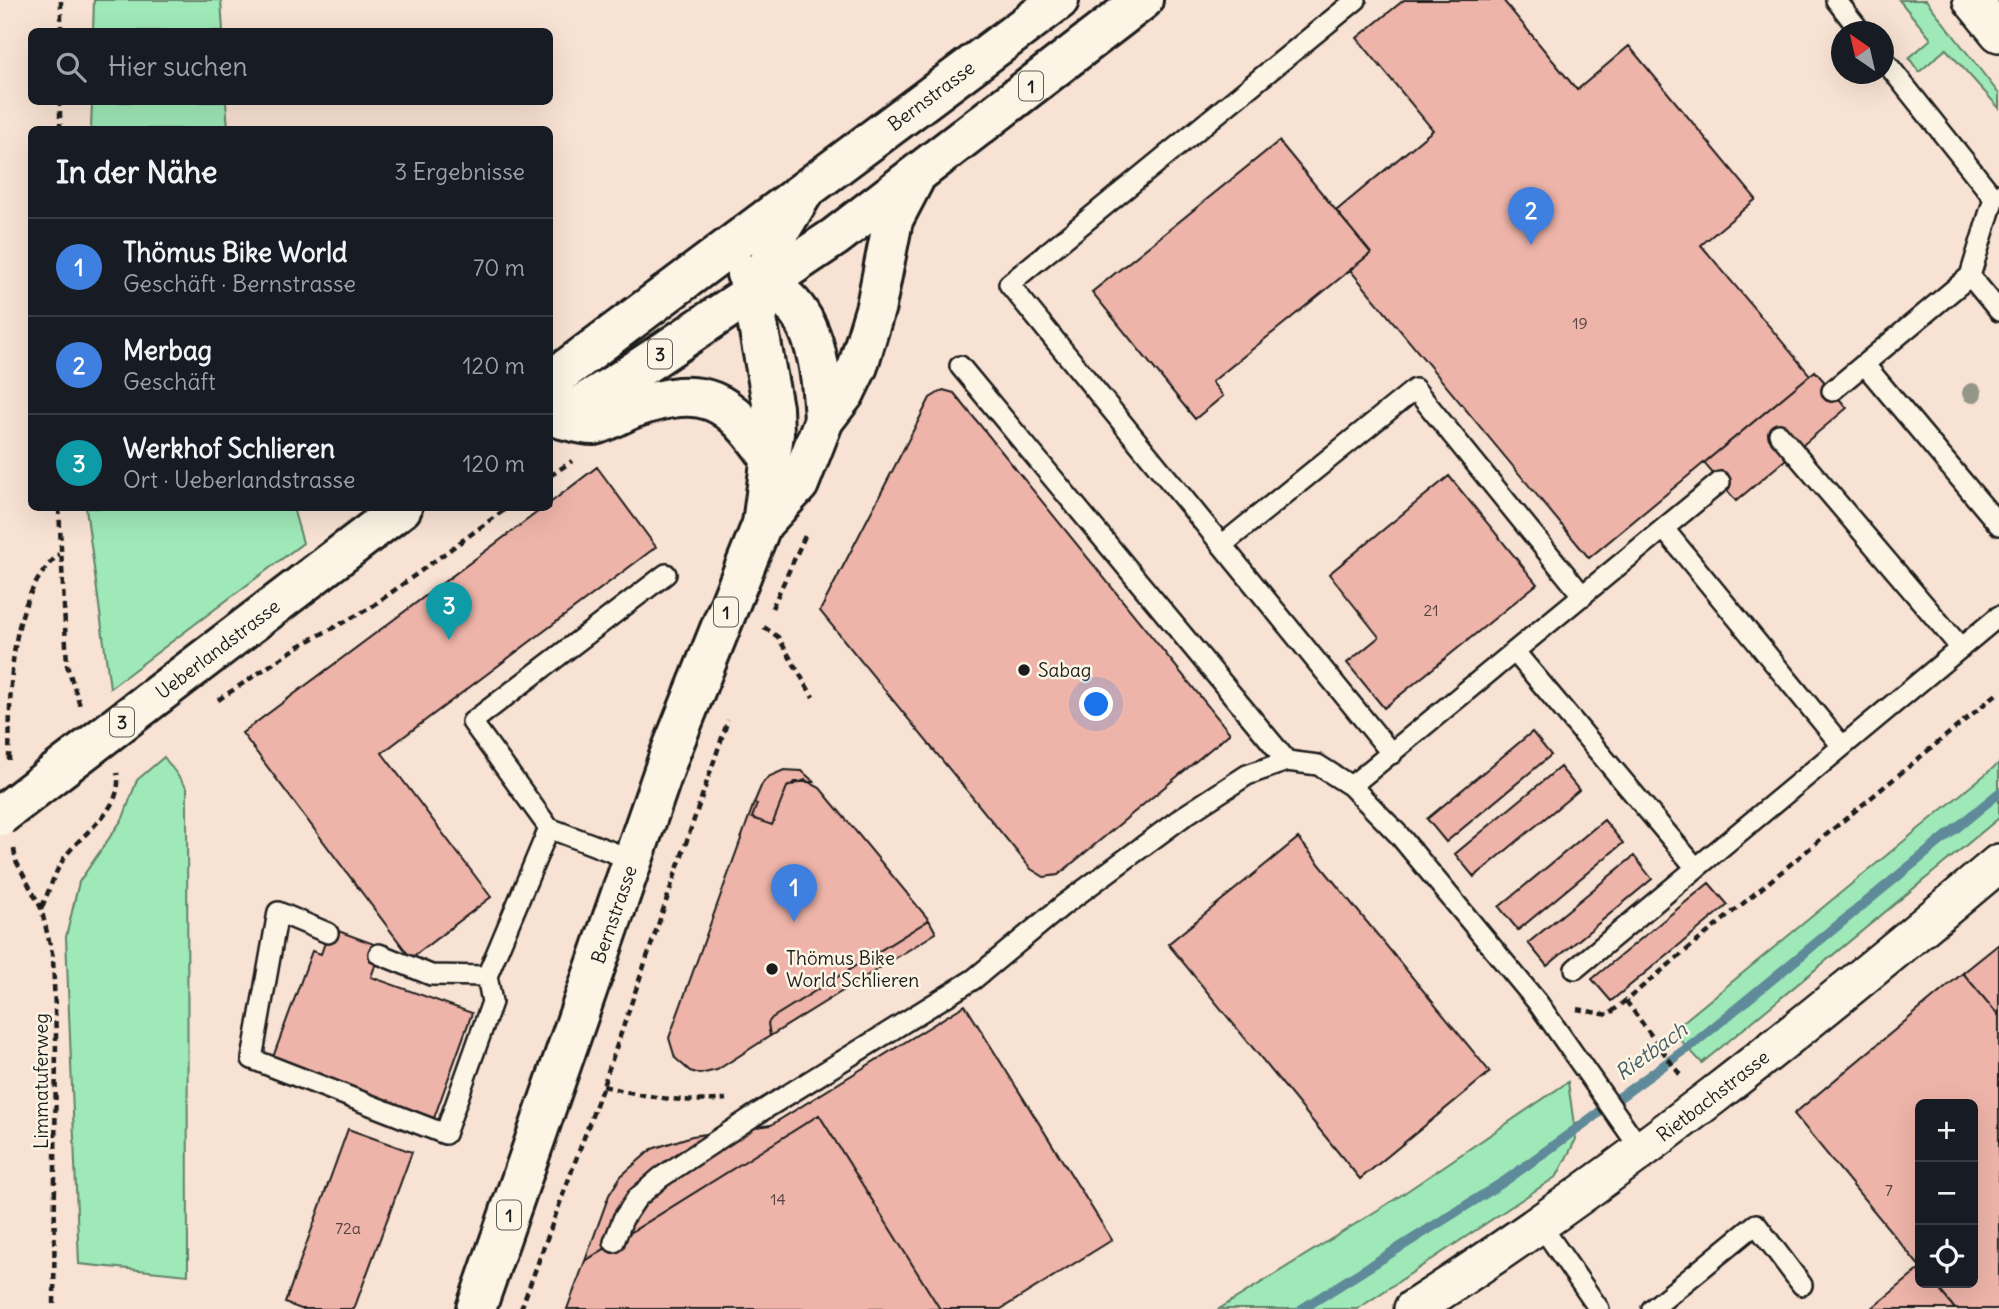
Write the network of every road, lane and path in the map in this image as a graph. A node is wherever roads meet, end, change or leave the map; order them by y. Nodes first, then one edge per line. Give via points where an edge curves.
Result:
1 (61, 0) edge
2 (1059, 0) edge
3 (1143, 0) edge
4 (1356, 0) edge
5 (1836, 0) edge
6 (1972, 0) edge
7 (1852, 21) edge
8 (61, 28) edge
9 (1999, 33) edge
10 (1894, 72) edge
11 (60, 105) edge
12 (60, 126) edge
13 (919, 172) junction
14 (803, 193) junction
15 (1996, 196) edge
16 (700, 267) junction
17 (1970, 276) junction
18 (765, 285) junction
19 (1999, 311) edge
20 (1864, 364) junction
21 (960, 366) dead end
22 (553, 380) edge
23 (1832, 391) dead end
24 (553, 410) edge
25 (553, 418) edge
26 (824, 419) junction
27 (1779, 434) dead end
28 (771, 458) junction
29 (1720, 482) dead end
30 (60, 511) edge
31 (398, 511) edge
32 (503, 511) edge
33 (762, 524) junction
34 (1999, 525) edge
35 (808, 529) dead end
36 (1664, 529) junction
37 (1222, 545) junction
38 (59, 554) junction
39 (666, 574) dead end
40 (1583, 596) junction
41 (1999, 616) edge
42 (764, 627) junction
43 (759, 639) dead end
44 (1961, 648) junction
45 (1515, 652) junction
46 (1999, 692) edge
47 (813, 697) dead end
48 (209, 706) dead end
49 (82, 713) dead end
50 (730, 713) dead end
51 (1842, 747) junction
52 (1392, 754) junction
53 (9, 756) dead end
54 (1287, 761) junction
55 (106, 775) dead end
56 (1352, 786) junction
57 (0, 816) edge
58 (549, 828) junction
59 (633, 860) junction
60 (16, 861) dead end
61 (1999, 863) edge
62 (1696, 868) junction
63 (41, 908) junction
64 (328, 933) dead end
65 (379, 954) dead end
66 (1575, 969) dead end
67 (487, 976) junction
68 (1626, 1001) junction
69 (1552, 1022) junction
70 (1679, 1073) dead end
71 (603, 1086) junction
72 (752, 1117) junction
73 (1632, 1137) junction
74 (1540, 1224) junction
75 (614, 1242) dead end
76 (1802, 1285) dead end
77 (54, 1309) edge
78 (476, 1309) edge
79 (521, 1309) edge
80 (1413, 1309) edge
81 (1599, 1309) edge
82 (1652, 1309) edge

1 - 8 path
2 - 14 main road, Bernstrasse / 1
3 - 13 main road, Bernstrasse / 1
4 - 37 lane via 1009,284
5 - 7 lane
6 - 9 street
10 - 15 lane
11 - 12 path
13 - 18 main road, Bernstrasse / 1
13 - 26 main road, Bernstrasse / 1 via 892,220 876,306 858,366 845,393
14 - 16 main road, Bernstrasse / 3
14 - 18 main road, Bernstrasse / 1 via 774,242
15 - 17 lane
16 - 18 main road, Bernstrasse via 734,267
16 - 22 main road, 3
17 - 19 lane
17 - 20 lane
18 - 24 main road, 3 via 581,405
18 - 26 main road, Bernstrasse via 791,302 803,319 822,382
18 - 28 main road, Bernstrasse / 1 via 757,320 773,408
20 - 23 lane
20 - 34 lane
21 - 54 lane
25 - 28 main road via 593,425 659,400 691,395 707,398 741,421
26 - 33 main road, Bernstrasse via 799,484
27 - 44 lane
28 - 33 main road, Bernstrasse / 1
29 - 36 lane
30 - 38 path
31 - 57 main road, Ueberlandstrasse / 3, bridge
32 - 48 path via 370,608 301,645
33 - 59 main road, Bernstrasse / 1 via 690,700
35 - 42 path
36 - 40 lane
36 - 51 lane
37 - 40 lane via 1415,388
37 - 52 lane
38 - 49 path via 66,665
38 - 53 path via 43,569 25,600 15,653
39 - 58 lane via 472,722
40 - 45 lane
41 - 44 lane
42 - 43 path
42 - 47 path via 778,637
44 - 51 lane
45 - 52 lane
45 - 62 lane
46 - 68 path
50 - 71 path
51 - 62 lane
52 - 56 lane
54 - 56 lane via 1318,765
54 - 72 lane via 1247,775 1184,816 1062,906 974,979
55 - 63 path via 116,767 120,787 110,807 64,858
56 - 69 lane via 1399,835
58 - 59 lane
58 - 67 lane
59 - 78 main road, Bernstrasse / 1
60 - 63 path, Limmatuferweg
61 - 73 street, Rietbachstrasse via 1868,974
62 - 66 lane
63 - 77 path, Limmatuferweg via 53,957 56,1036
64 - 67 lane via 278,912 252,1059 445,1134 492,1002
65 - 67 lane via 431,975
68 - 69 path via 1608,1015 1572,1008
68 - 70 path
69 - 73 lane
71 - 72 path via 652,1098 701,1102 740,1098
71 - 79 path
72 - 75 lane via 637,1198
73 - 74 street, Rietbachstrasse
74 - 80 street, Rietbachstrasse
74 - 81 lane
76 - 82 lane via 1756,1224

